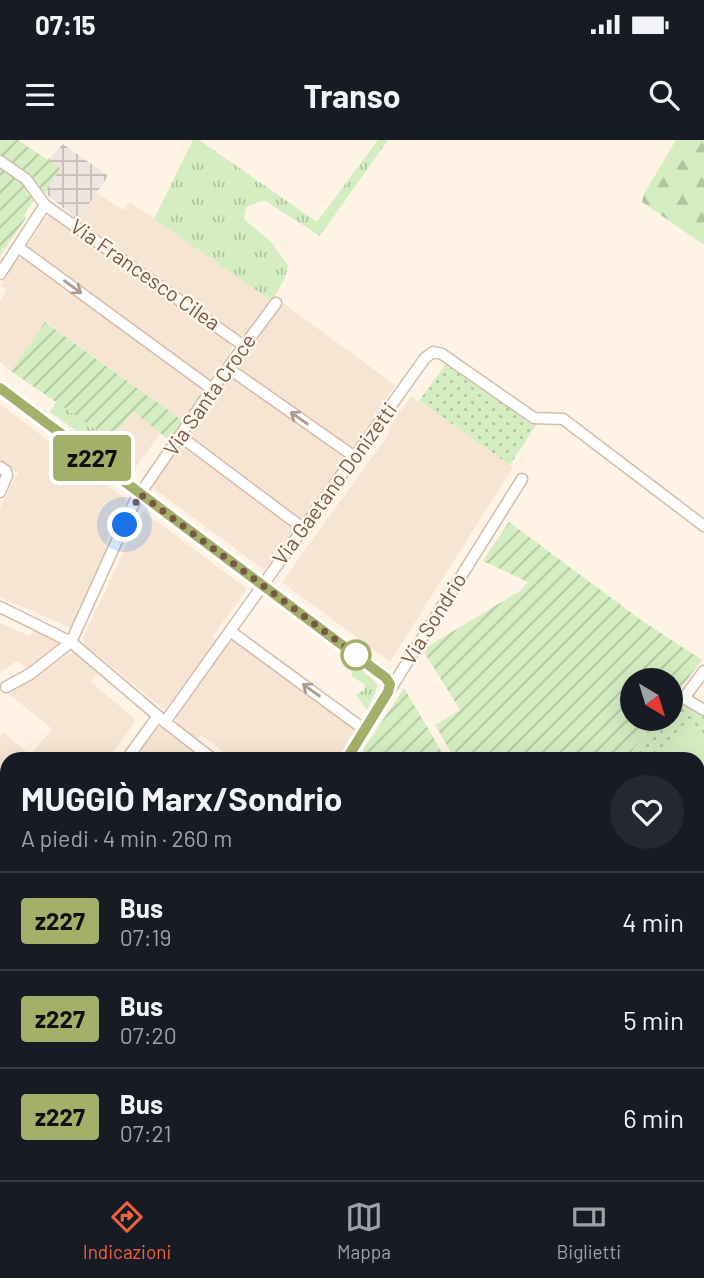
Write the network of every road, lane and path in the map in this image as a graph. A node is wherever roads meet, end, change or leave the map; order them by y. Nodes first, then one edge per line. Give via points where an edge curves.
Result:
1 (0, 161) edge
2 (45, 205) junction
3 (18, 247) junction
4 (0, 274) edge
5 (276, 303) dead end
6 (244, 346) junction
7 (228, 368) junction
8 (0, 388) edge
9 (212, 389) junction
10 (180, 436) junction
11 (355, 457) junction
12 (3, 469) edge
13 (522, 479) dead end
14 (0, 492) edge
15 (140, 494) junction
16 (704, 526) edge
17 (304, 528) junction
18 (263, 585) junction
19 (0, 607) edge
20 (230, 631) junction
21 (71, 642) junction
22 (704, 671) edge
23 (6, 687) dead end
24 (388, 692) junction
25 (704, 710) edge
26 (162, 719) junction
27 (365, 730) junction
28 (133, 752) edge
29 (204, 752) edge
30 (351, 752) edge

1 - 2 street, Via Francesco Cilea via 26,179
2 - 3 street
2 - 6 street, Via Francesco Cilea
3 - 4 street
3 -> 9 street
5 - 6 street, Via Santa Croce
6 - 7 street, Via Santa Croce
7 - 9 street, Via Santa Croce
11 -> 7 street
8 - 15 street
9 - 10 street, Via Santa Croce
10 - 15 street, Via Santa Croce
10 - 17 street
11 - 16 street, Via Gaetano Donizetti via 433,352 534,418 563,419
11 - 17 street, Via Gaetano Donizetti
12 - 14 street via 7,476
13 - 24 street, Via Sondrio
15 - 18 street
15 - 21 street, Via Santa Croce
17 - 18 street, Via Gaetano Donizetti
18 - 20 street, Via Gaetano Donizetti
18 - 24 street via 383,676 389,682
19 - 21 street
20 - 26 street, Via Gaetano Donizetti
27 -> 20 street
21 - 23 street, Via Santa Croce
21 - 26 street
22 - 25 street via 684,698
24 - 27 street, Via Sondrio
26 - 28 street, Via Gaetano Donizetti
26 - 29 street
27 - 30 street, Via Sondrio

